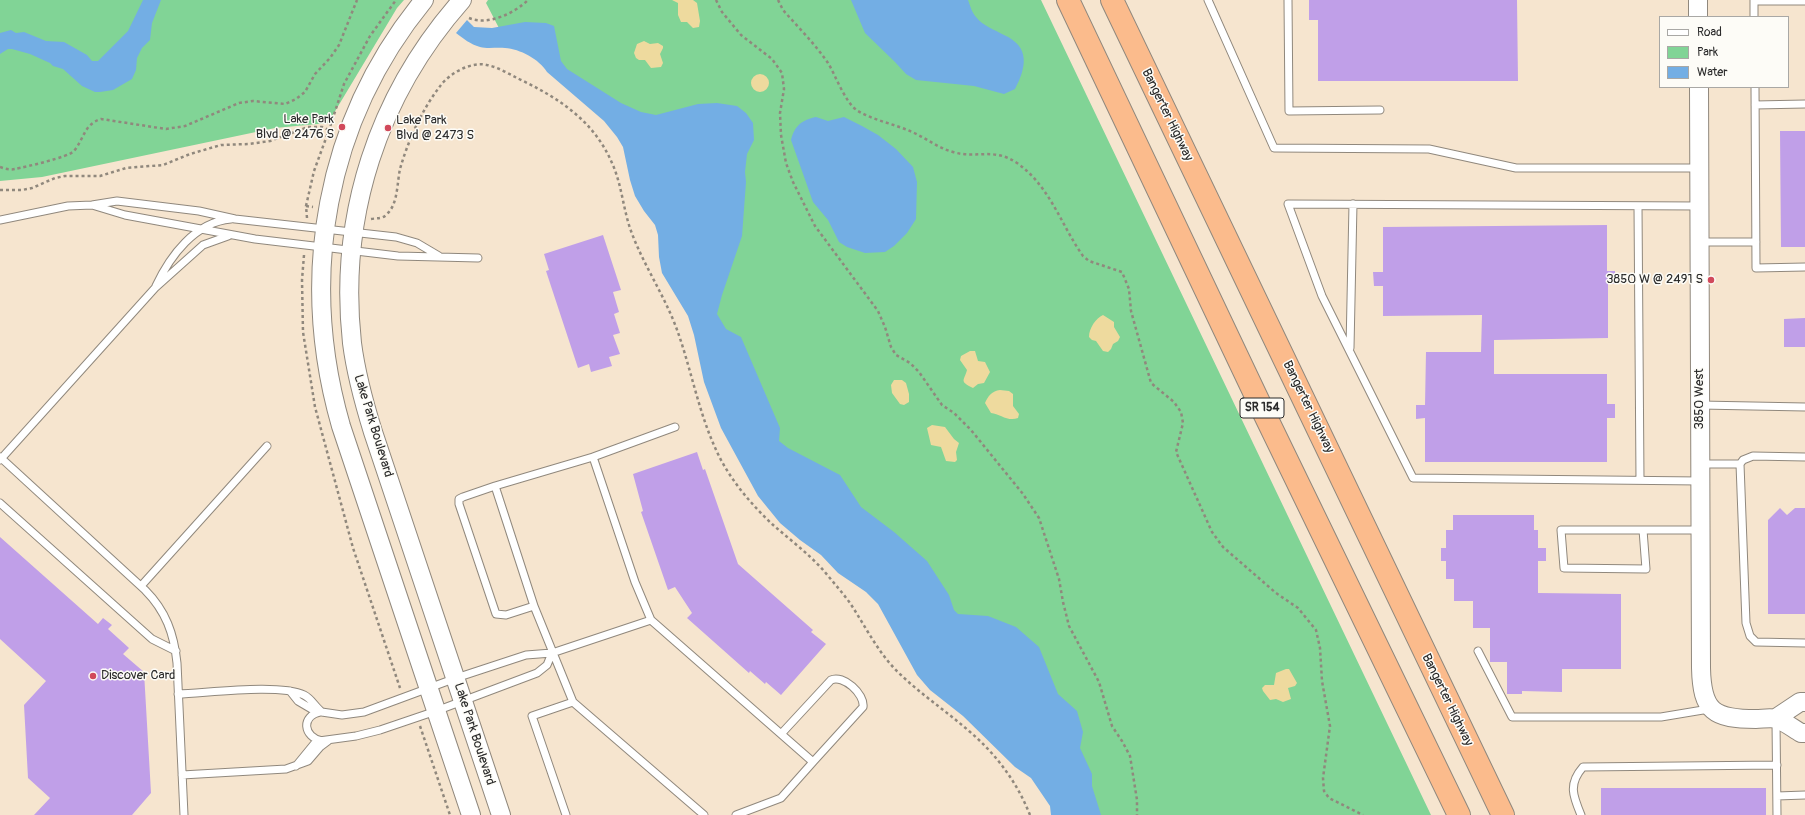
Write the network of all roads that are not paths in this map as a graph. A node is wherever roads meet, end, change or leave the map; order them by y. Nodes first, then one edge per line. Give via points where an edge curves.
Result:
1 (424, 0) edge
2 (462, 0) edge
3 (1068, 0) edge
4 (1112, 0) edge
5 (1208, 0) edge
6 (1288, 0) edge
7 (1698, 0) edge
8 (1754, 1) edge
9 (1805, 1) edge
10 (1698, 16) edge
11 (1754, 16) edge
12 (1699, 88) edge
13 (1755, 88) edge
14 (1805, 104) edge
15 (1755, 105) junction
16 (1380, 110) dead end
17 (1699, 168) junction
18 (1353, 204) junction
19 (92, 205) junction
20 (1638, 206) junction
21 (1699, 206) junction
22 (235, 219) junction
23 (0, 220) edge
24 (324, 229) junction
25 (201, 230) junction
26 (353, 232) junction
27 (230, 235) junction
28 (1700, 242) junction
29 (1756, 242) junction
30 (322, 247) junction
31 (351, 251) junction
32 (439, 256) junction
33 (478, 258) dead end
34 (1805, 267) edge
35 (155, 288) junction
36 (1350, 350) junction
37 (1700, 405) junction
38 (1805, 407) edge
39 (676, 427) dead end
40 (267, 446) dead end
41 (1805, 456) edge
42 (593, 457) junction
43 (0, 458) edge
44 (1740, 464) junction
45 (1700, 473) junction
46 (1640, 480) junction
47 (495, 486) junction
48 (0, 503) edge
49 (1643, 530) junction
50 (1701, 530) junction
51 (141, 586) junction
52 (534, 606) junction
53 (651, 620) junction
54 (1805, 644) edge
55 (176, 651) junction
56 (1478, 651) dead end
57 (552, 653) junction
58 (456, 678) junction
59 (429, 688) junction
60 (178, 694) junction
61 (463, 700) junction
62 (573, 702) junction
63 (1805, 702) edge
64 (1712, 708) junction
65 (436, 711) junction
66 (322, 712) junction
67 (1776, 718) junction
68 (1805, 733) edge
69 (782, 734) junction
70 (331, 739) junction
71 (322, 741) junction
72 (813, 762) junction
73 (1777, 765) junction
74 (296, 766) junction
75 (182, 775) junction
76 (1805, 795) edge
77 (1777, 796) junction
78 (184, 815) edge
79 (471, 815) edge
80 (501, 815) edge
81 (566, 815) edge
82 (704, 815) edge
83 (736, 815) edge
84 (1459, 815) edge
85 (1502, 815) edge
86 (1580, 815) edge
87 (1777, 815) edge

1 - 24 street via 397,36 358,108 337,168
2 - 26 street, Lake Park Boulevard via 429,40 393,102 371,155
3 - 84 highway, SR 154
4 - 85 highway, Bangerter Highway / SR 154
5 - 17 lane via 1274,148 1429,148 1516,168
6 - 16 lane via 1289,111
7 - 10 street
8 - 9 lane
8 - 11 lane
12 - 17 street, 3850 West
13 - 15 lane
14 - 15 lane
15 - 29 lane
17 - 21 street, 3850 West
18 - 20 lane
18 - 36 lane
18 - 36 lane via 1288,204 1322,296
19 - 22 lane via 126,201 199,211
19 - 23 lane via 75,205
19 - 25 lane via 111,212
20 - 21 lane
20 - 46 lane
21 - 28 street, 3850 West
22 - 24 lane
22 - 25 lane via 214,223
24 - 26 lane
24 - 30 street
25 - 27 lane
25 - 35 lane via 176,254
26 - 31 street, Lake Park Boulevard
26 - 32 lane via 407,239
27 - 30 lane
27 - 35 lane via 204,245
28 - 29 lane
28 - 37 street, 3850 West
29 - 34 lane via 1756,268
30 - 31 lane
30 - 59 street via 321,318 334,402
31 - 32 lane via 398,256
31 - 58 street, Lake Park Boulevard via 351,324 364,402
32 - 33 lane
35 - 43 lane
36 - 46 lane via 1413,478
37 - 38 lane
37 - 45 street, 3850 West
39 - 42 lane
40 - 51 lane
41 - 44 lane via 1753,456
42 - 47 lane
42 - 53 lane via 635,582
43 - 51 lane
44 - 45 lane
44 - 54 lane via 1746,623 1750,636 1756,642
45 - 46 lane
45 - 50 street, 3850 West
47 - 52 lane
47 - 52 lane via 463,497 459,504 496,614 506,615
48 - 55 lane via 152,639
49 - 49 lane via 1561,530 1564,568 1646,569
49 - 50 lane
50 - 64 street, 3850 West via 1702,685 1705,699
51 - 55 lane via 154,598 166,618
52 - 57 lane
53 - 57 lane
53 - 69 lane
55 - 60 lane
56 - 64 lane via 1512,717 1661,718
57 - 58 lane via 526,655
57 - 61 lane via 547,665 537,673
57 - 62 lane
58 - 59 lane
58 - 61 street, Lake Park Boulevard
59 - 65 street
59 - 66 lane via 364,712 342,715
60 - 66 lane via 274,688 305,696
60 - 75 lane
61 - 65 lane
61 - 80 street, Lake Park Boulevard
62 - 81 lane via 532,716
62 - 82 lane
63 - 67 street via 1800,702
64 - 67 street via 1721,715 1734,719
65 - 70 lane via 368,733
65 - 79 street
66 - 71 lane via 315,713 308,719 307,729 312,738
67 - 68 street
67 - 73 lane
69 - 72 lane
69 - 72 lane via 831,680 844,680 861,696 863,707
70 - 71 lane
70 - 74 lane via 308,761
71 - 74 lane via 314,744
72 - 83 lane via 781,798
73 - 77 lane
73 - 86 lane via 1583,767 1575,776 1573,794
74 - 75 lane via 276,770
75 - 78 lane
76 - 77 lane
77 - 87 lane

